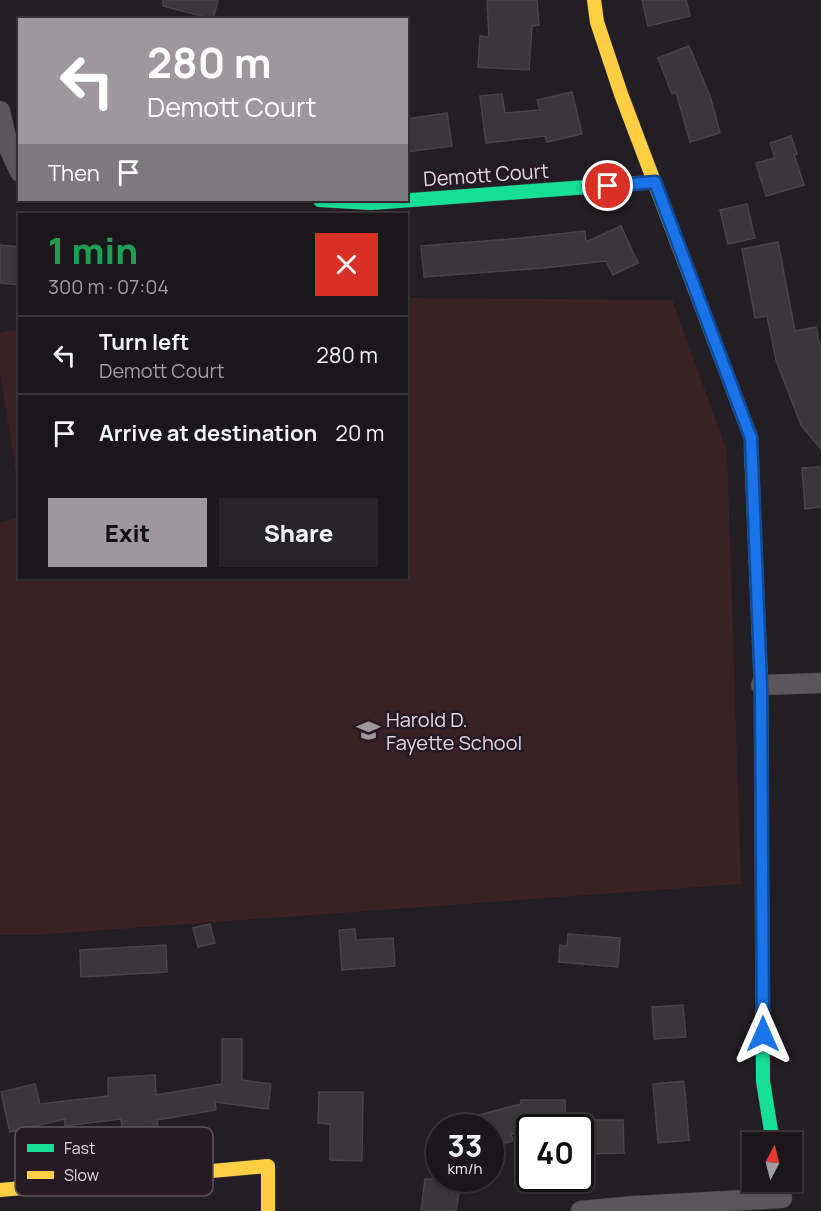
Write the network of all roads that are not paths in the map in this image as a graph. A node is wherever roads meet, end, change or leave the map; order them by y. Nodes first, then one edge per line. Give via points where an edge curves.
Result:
1 (594, 0) edge
2 (0, 111) edge
3 (18, 168) edge
4 (655, 182) junction
5 (408, 200) edge
6 (337, 201) edge
7 (398, 201) edge
8 (821, 683) edge
9 (761, 686) junction
10 (771, 1132) edge
11 (213, 1171) edge
12 (15, 1189) edge
13 (0, 1190) edge
14 (783, 1197) edge
15 (268, 1211) edge
16 (581, 1211) edge

1 - 4 street via 597,22 621,94
2 - 3 street
4 - 5 street, Demott Court
4 - 9 street via 751,438
6 - 7 street, Demott Court
8 - 9 street
9 - 10 street via 763,1081
11 - 15 street via 268,1166
12 - 13 street
14 - 16 street

